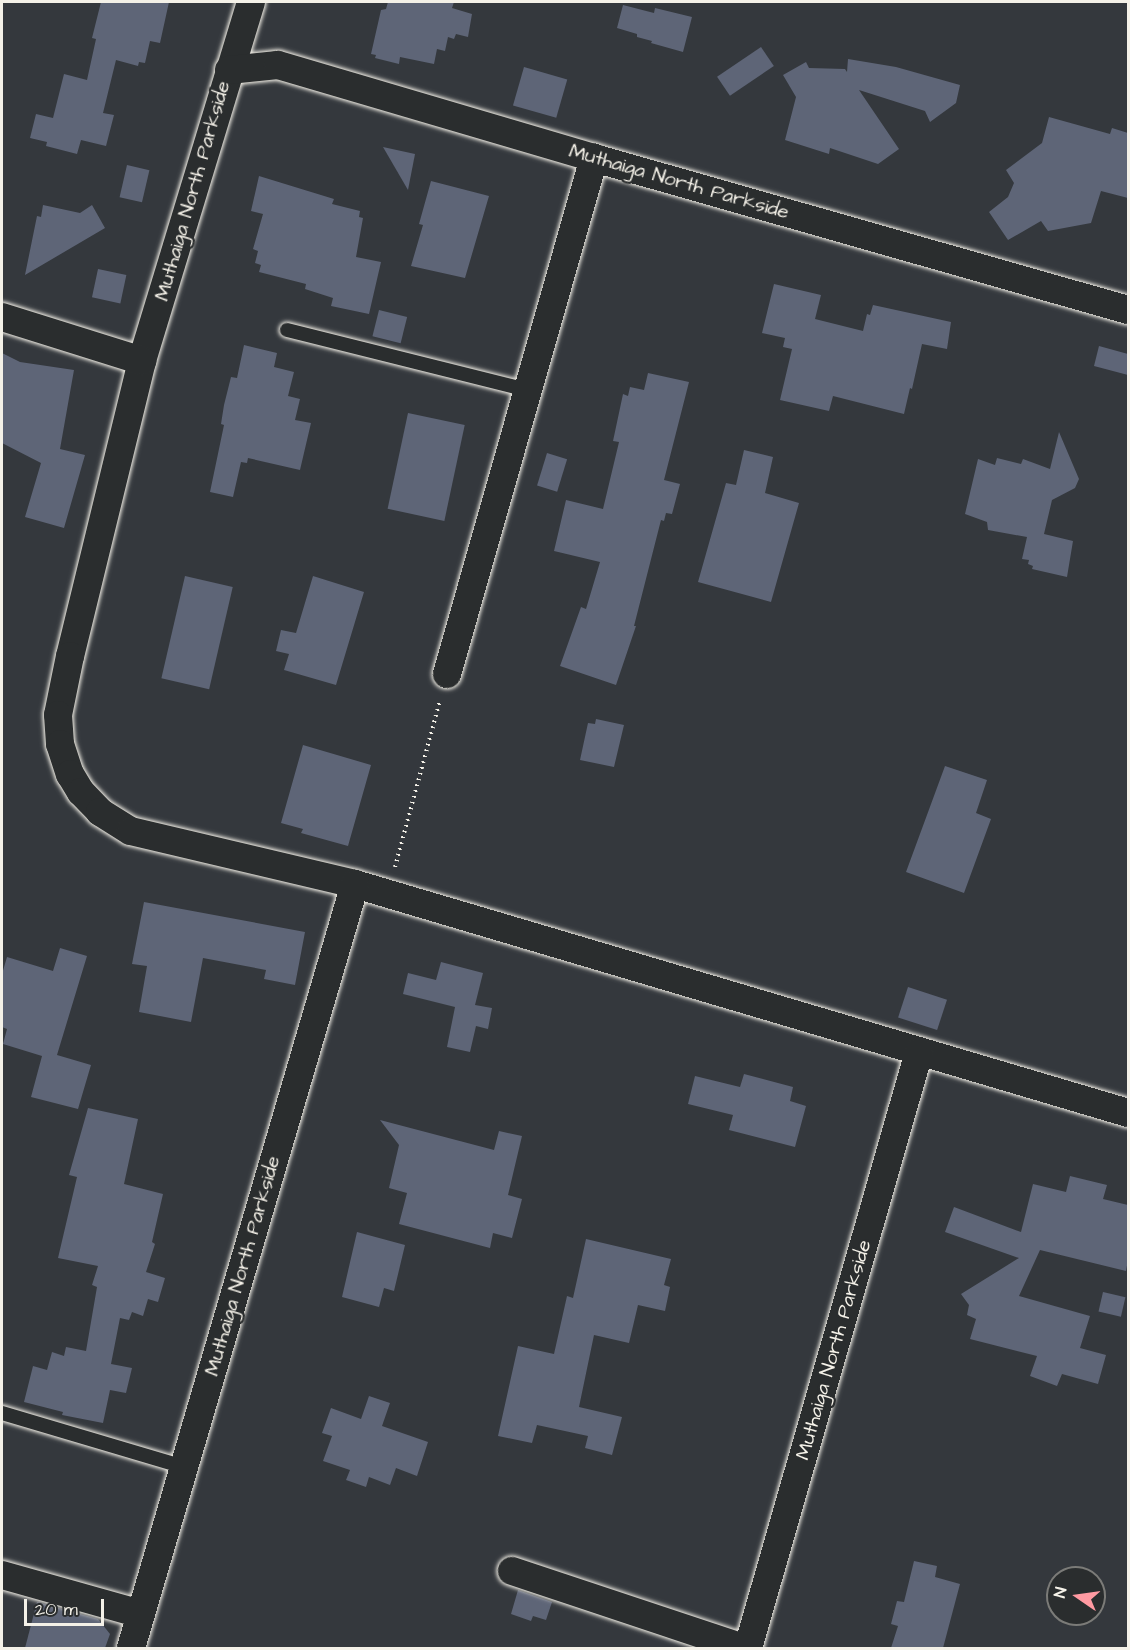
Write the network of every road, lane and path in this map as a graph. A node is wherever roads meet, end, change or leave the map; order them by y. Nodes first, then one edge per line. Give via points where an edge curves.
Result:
1 (251, 2) edge
2 (229, 70) junction
3 (594, 158) junction
4 (1128, 310) edge
5 (2, 317) edge
6 (287, 330) dead end
7 (142, 361) junction
8 (528, 390) junction
9 (447, 674) joint
10 (355, 884) junction
11 (388, 895) junction
12 (920, 1052) junction
13 (1128, 1113) edge
14 (2, 1413) edge
15 (184, 1467) junction
16 (512, 1571) dead end
17 (2, 1575) edge
18 (141, 1614) junction
19 (131, 1648) edge
20 (743, 1648) edge
21 (748, 1648) edge

1 - 2 street
2 - 3 street, Muthaiga North Parkside via 278,65
2 - 7 street, Muthaiga North Parkside
3 - 4 street, Muthaiga North Parkside
3 - 8 street
5 - 7 street
6 - 8 lane
7 - 10 street, Muthaiga North Parkside via 58,715 60,744 70,774 100,812 132,831
8 - 9 street
9 - 11 path
10 - 11 street, Muthaiga North Parkside
10 - 15 street, Muthaiga North Parkside
11 - 12 street, Muthaiga North Parkside
12 - 13 street, Muthaiga North Parkside
12 - 21 street, Muthaiga North Parkside
14 - 15 lane
15 - 18 street, Muthaiga North Parkside
16 - 20 street
17 - 18 street
18 - 19 street, Muthaiga North Parkside

